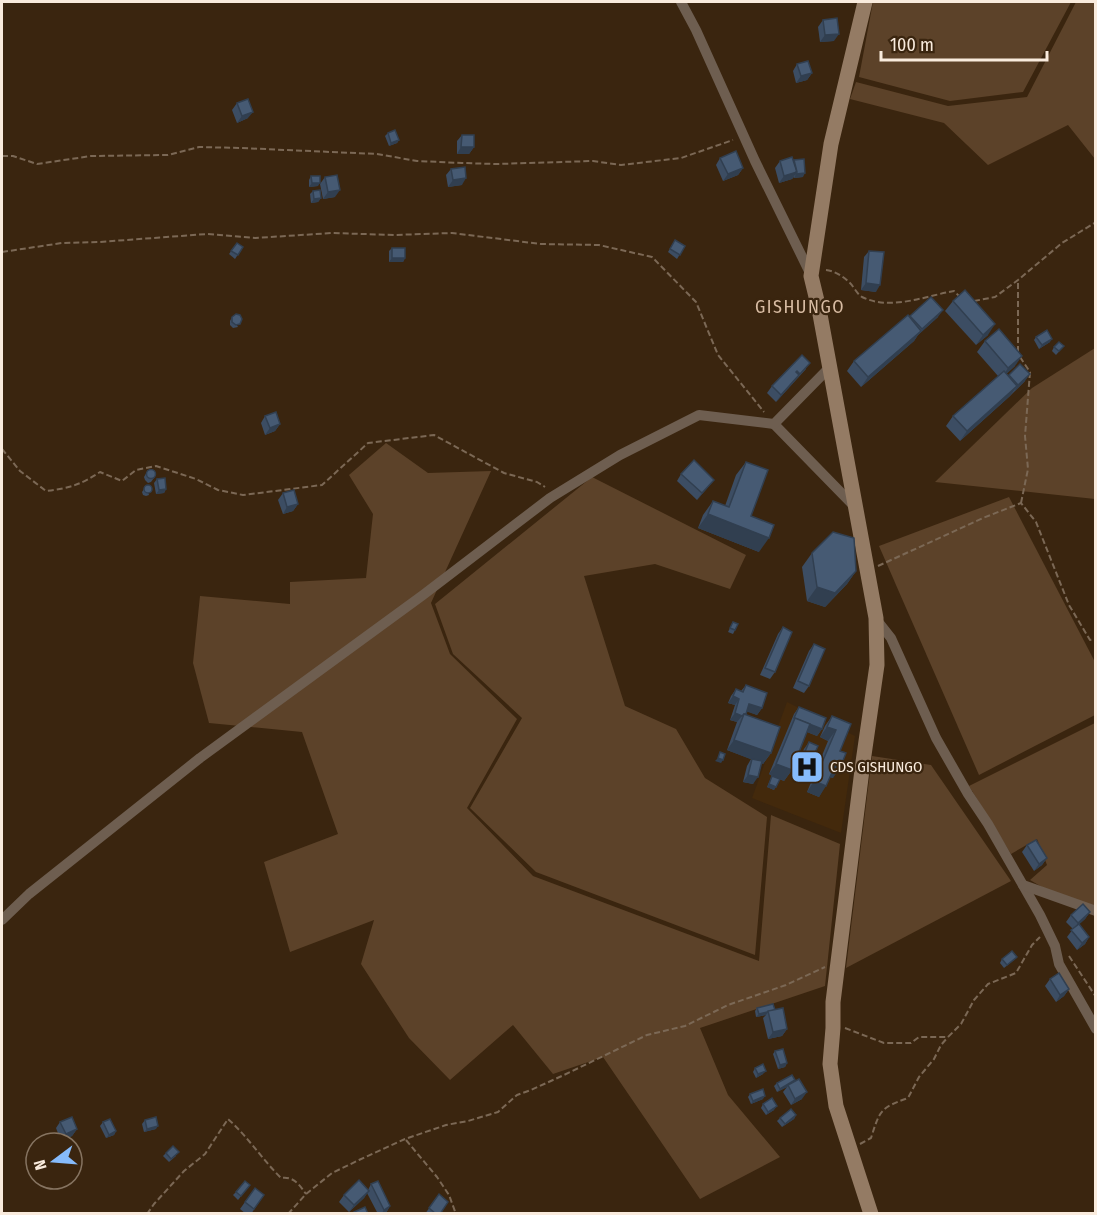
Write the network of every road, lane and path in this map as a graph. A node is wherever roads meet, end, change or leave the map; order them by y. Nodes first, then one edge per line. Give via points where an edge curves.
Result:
1 (681, 2) edge
2 (865, 2) edge
3 (744, 136) junction
4 (2, 156) edge
5 (1095, 222) edge
6 (2, 252) edge
7 (811, 276) junction
8 (1018, 280) junction
9 (960, 297) edge
10 (965, 302) edge
11 (829, 368) junction
12 (774, 424) junction
13 (2, 448) edge
14 (556, 495) junction
15 (1021, 503) junction
16 (856, 508) junction
17 (867, 571) junction
18 (876, 618) junction
19 (1095, 639) edge
20 (1023, 885) junction
21 (1095, 911) edge
22 (2, 920) edge
23 (1047, 931) junction
24 (838, 961) junction
25 (833, 1028) junction
26 (1095, 1029) edge
27 (948, 1037) junction
28 (405, 1139) junction
29 (850, 1149) junction
30 (306, 1194) junction
31 (147, 1214) edge
32 (288, 1214) edge
33 (456, 1214) edge
34 (871, 1214) edge

1 - 3 street
2 - 7 street via 831,144
3 - 4 path via 681,158 621,165 593,161 451,163 377,154 199,147 168,155 91,156 37,164
3 - 7 street
5 - 8 path via 1062,243
6 - 12 path via 62,243 207,234 255,238 332,233 452,233 541,244 599,246 652,257 696,302 718,355
7 - 9 path via 821,270 833,271 861,296 891,303 954,291
7 - 11 street
8 - 10 path via 995,297
8 - 15 path via 1018,355 1030,372 1024,436 1028,469
11 - 12 street
11 - 16 street
12 - 14 street via 699,416 620,455
12 - 16 street
13 - 14 path via 20,471 46,491 69,488 100,472 122,481 136,470 156,466 218,490 243,495 322,485 368,443 434,435 504,473 537,482
14 - 22 street via 200,758 29,894
15 - 17 path
15 - 19 path via 1036,522 1069,605 1090,640
16 - 17 street
17 - 18 street
18 - 20 street via 891,638 936,738
18 - 24 street via 877,665
20 - 21 street
20 - 23 street
23 - 26 street via 1059,964
23 - 27 path via 1032,945 1017,974 988,984
24 - 25 street
24 - 28 path via 685,1026 647,1035 517,1095 498,1112
25 - 27 path via 843,1027 884,1043
25 - 29 street via 830,1064
27 - 29 path via 908,1098 889,1105 879,1114 871,1138
28 - 30 path via 332,1173
28 - 33 path via 437,1177
29 - 34 street
30 - 31 path via 299,1183 280,1178 228,1119 205,1154 184,1171
30 - 32 path

